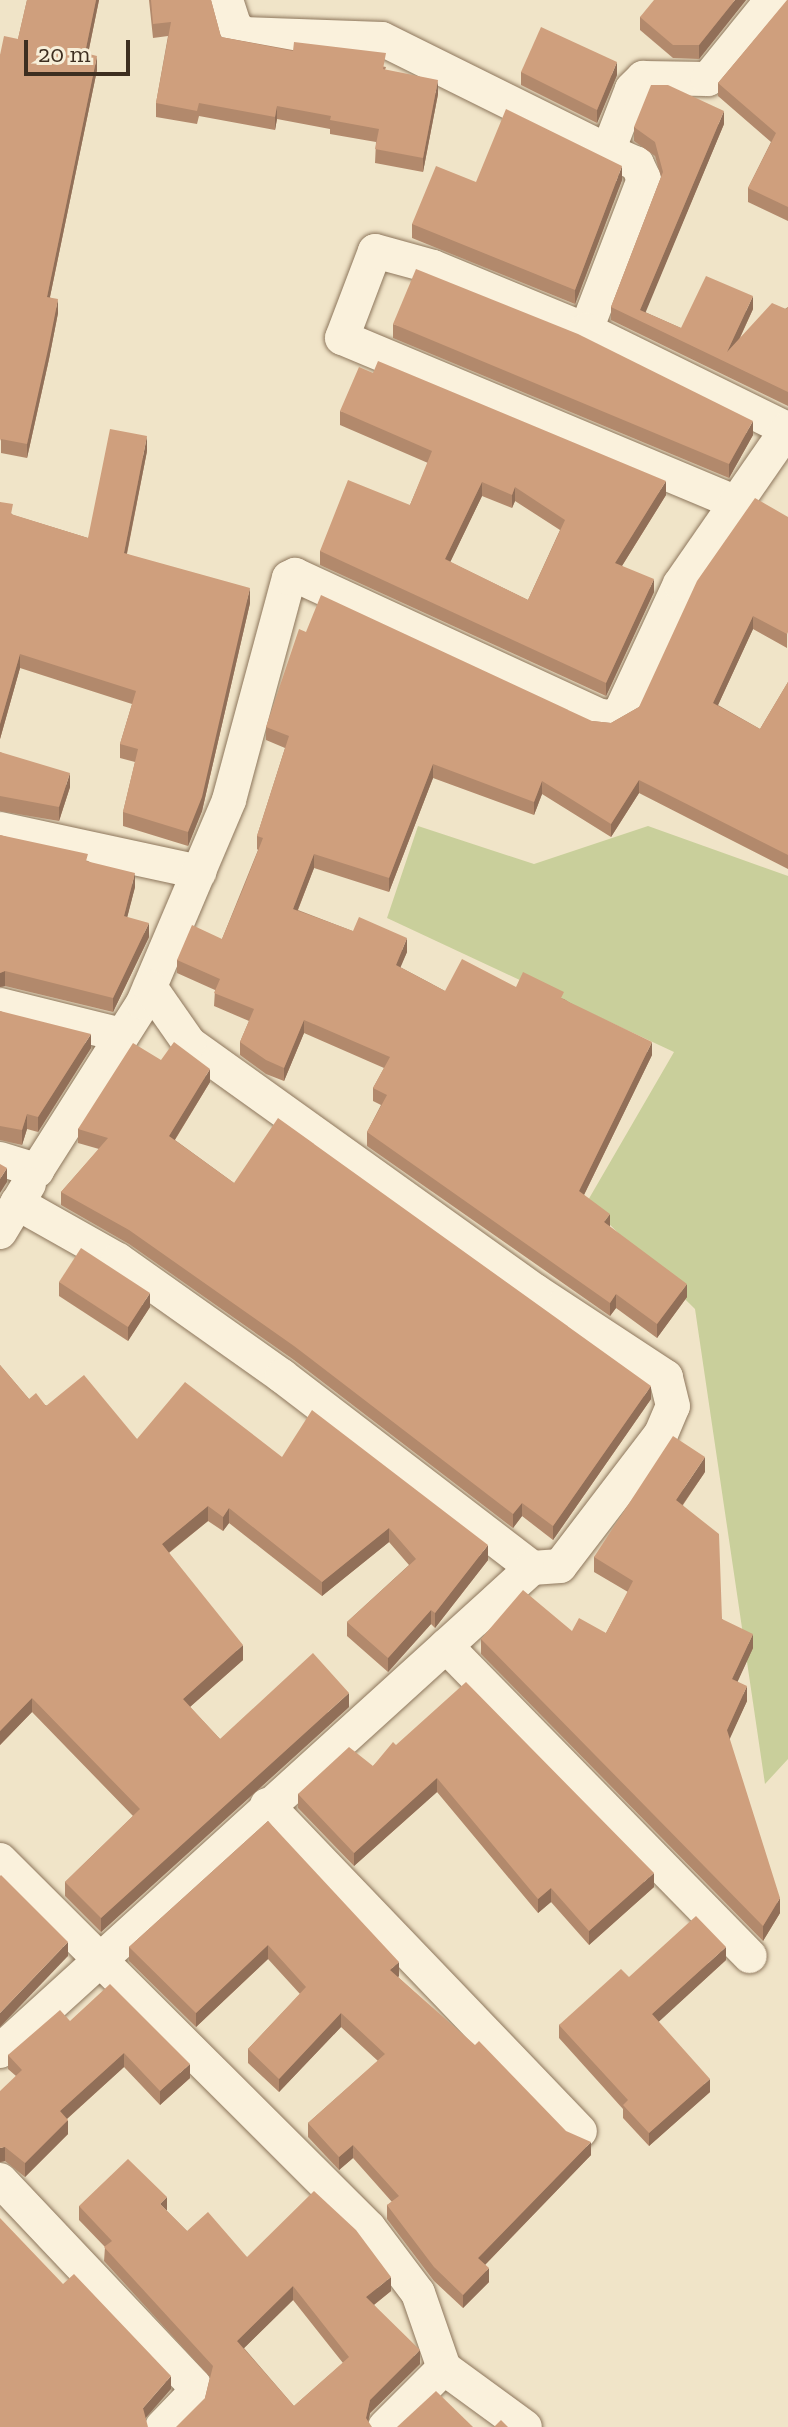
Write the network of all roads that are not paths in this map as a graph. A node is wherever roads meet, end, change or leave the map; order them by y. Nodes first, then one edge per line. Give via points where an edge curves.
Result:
1 (226, 0) edge
2 (772, 0) edge
3 (608, 151) junction
4 (586, 330) junction
5 (787, 429) edge
6 (737, 503) junction
7 (0, 829) edge
8 (199, 872) junction
9 (150, 987) junction
10 (0, 1005) edge
11 (121, 1035) junction
12 (0, 1159) edge
13 (37, 1170) junction
14 (17, 1203) junction
15 (0, 1232) edge
16 (532, 1568) junction
17 (446, 1646) junction
18 (267, 1805) junction
19 (0, 1860) edge
20 (750, 1956) dead end
21 (95, 1960) junction
22 (0, 2051) edge
23 (580, 2131) dead end
24 (0, 2180) edge
25 (444, 2368) junction
26 (162, 2427) edge
27 (385, 2427) edge
28 (525, 2427) edge

1 - 3 street via 234,25 243,34 382,39
2 - 3 street via 708,79 643,78 632,89
3 - 4 street via 637,164 644,179
4 - 5 street
4 - 6 street via 433,267 375,251 342,338
5 - 6 street
6 - 8 street via 680,584 621,711 610,718 295,575 289,578 229,800
7 - 8 street
8 - 9 street
9 - 11 street
9 - 16 street via 189,1043 535,1291 666,1377 673,1406 661,1434 560,1566
10 - 11 street
11 - 13 street
12 - 13 street
13 - 14 street
14 - 15 street
14 - 16 street via 118,1260 181,1304
16 - 17 street
17 - 18 street
17 - 20 street
18 - 21 street
18 - 23 street
19 - 21 street
21 - 22 street
21 - 25 street via 369,2228 418,2293
24 - 26 street via 194,2385 190,2398
25 - 27 street
25 - 28 street

